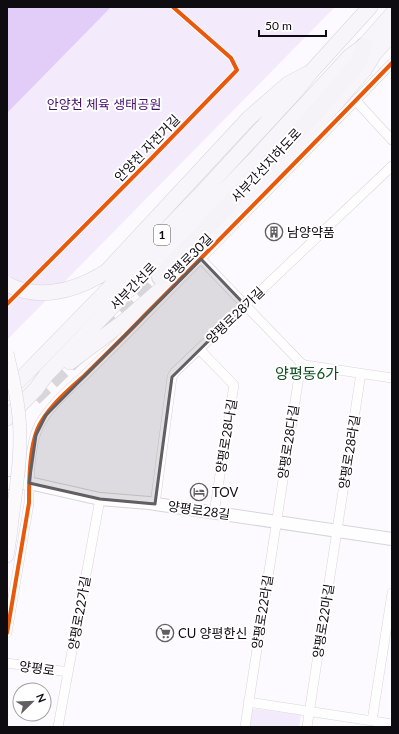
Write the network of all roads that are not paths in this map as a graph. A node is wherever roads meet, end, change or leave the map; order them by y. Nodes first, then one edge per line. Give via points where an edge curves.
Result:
1 (370, 7) edge
2 (392, 14) edge
3 (392, 34) edge
4 (369, 50) junction
5 (392, 63) edge
6 (311, 72) junction
7 (356, 101) junction
8 (392, 140) edge
9 (392, 166) edge
10 (201, 259) junction
11 (160, 277) tunnel mouth
12 (7, 284) edge
13 (245, 305) junction
14 (199, 349) junction
15 (7, 353) edge
16 (301, 363) junction
17 (360, 373) junction
18 (392, 378) edge
19 (36, 389) junction
20 (7, 394) edge
21 (7, 418) edge
22 (7, 483) edge
23 (29, 483) junction
24 (100, 499) junction
25 (155, 504) junction
26 (214, 513) junction
27 (276, 522) junction
28 (336, 531) junction
29 (392, 539) edge
30 (7, 556) edge
31 (392, 593) edge
32 (7, 632) edge
33 (7, 664) edge
34 (68, 672) junction
35 (248, 702) junction
36 (309, 711) junction
37 (372, 721) junction
38 (392, 724) edge
39 (58, 727) edge
40 (244, 727) edge
41 (307, 727) edge

1 - 6 main road, 서부간선로 / 1
2 - 4 main road, 서부간선로 / 1
3 - 4 main road
4 - 11 highway, 서부간선지하도로 via 320,108
4 - 19 main road, 서부간선로 / 1 via 350,56 248,167 46,375
4 - 19 main road via 365,69 335,104 159,291 126,320
5 - 7 street, 양평로30길
6 - 12 main road, bridge via 288,84 249,118 110,268 99,276 79,286 44,294
6 - 20 main road, 서부간선로 / 1 via 199,196
7 - 8 street
7 - 10 street, 양평로30길
9 - 13 street, 양평로28가길
10 - 13 street
10 - 23 street, 양평로30길 via 55,403 36,434
13 - 14 street, 양평로28가길
13 - 16 street
14 - 25 street, 양평로28가길 via 172,377
14 - 26 street, 양평로28나길 via 234,385
15 - 30 main road, bridge via 15,388 20,442
16 - 17 street
16 - 27 street, 양평로28다길
17 - 18 street
17 - 28 street, 양평로28라길
19 - 21 main road, 서부간선로 / 1
22 - 23 street, 양평로28길
23 - 24 street, 양평로28길
23 - 32 street via 29,503
24 - 25 street, 양평로28길
24 - 34 street, 양평로22가길
25 - 26 street, 양평로28길
26 - 27 street, 양평로28길
27 - 28 street, 양평로28길
27 - 35 street, 양평로22라길
28 - 29 street, 양평로28길
28 - 36 street, 양평로22마길
31 - 37 street
33 - 34 street, 양평로
34 - 39 street, 양평로22가길
35 - 36 street
35 - 40 street, 양평로22라길
36 - 37 street
36 - 41 street, 양평로22마길
37 - 38 street

